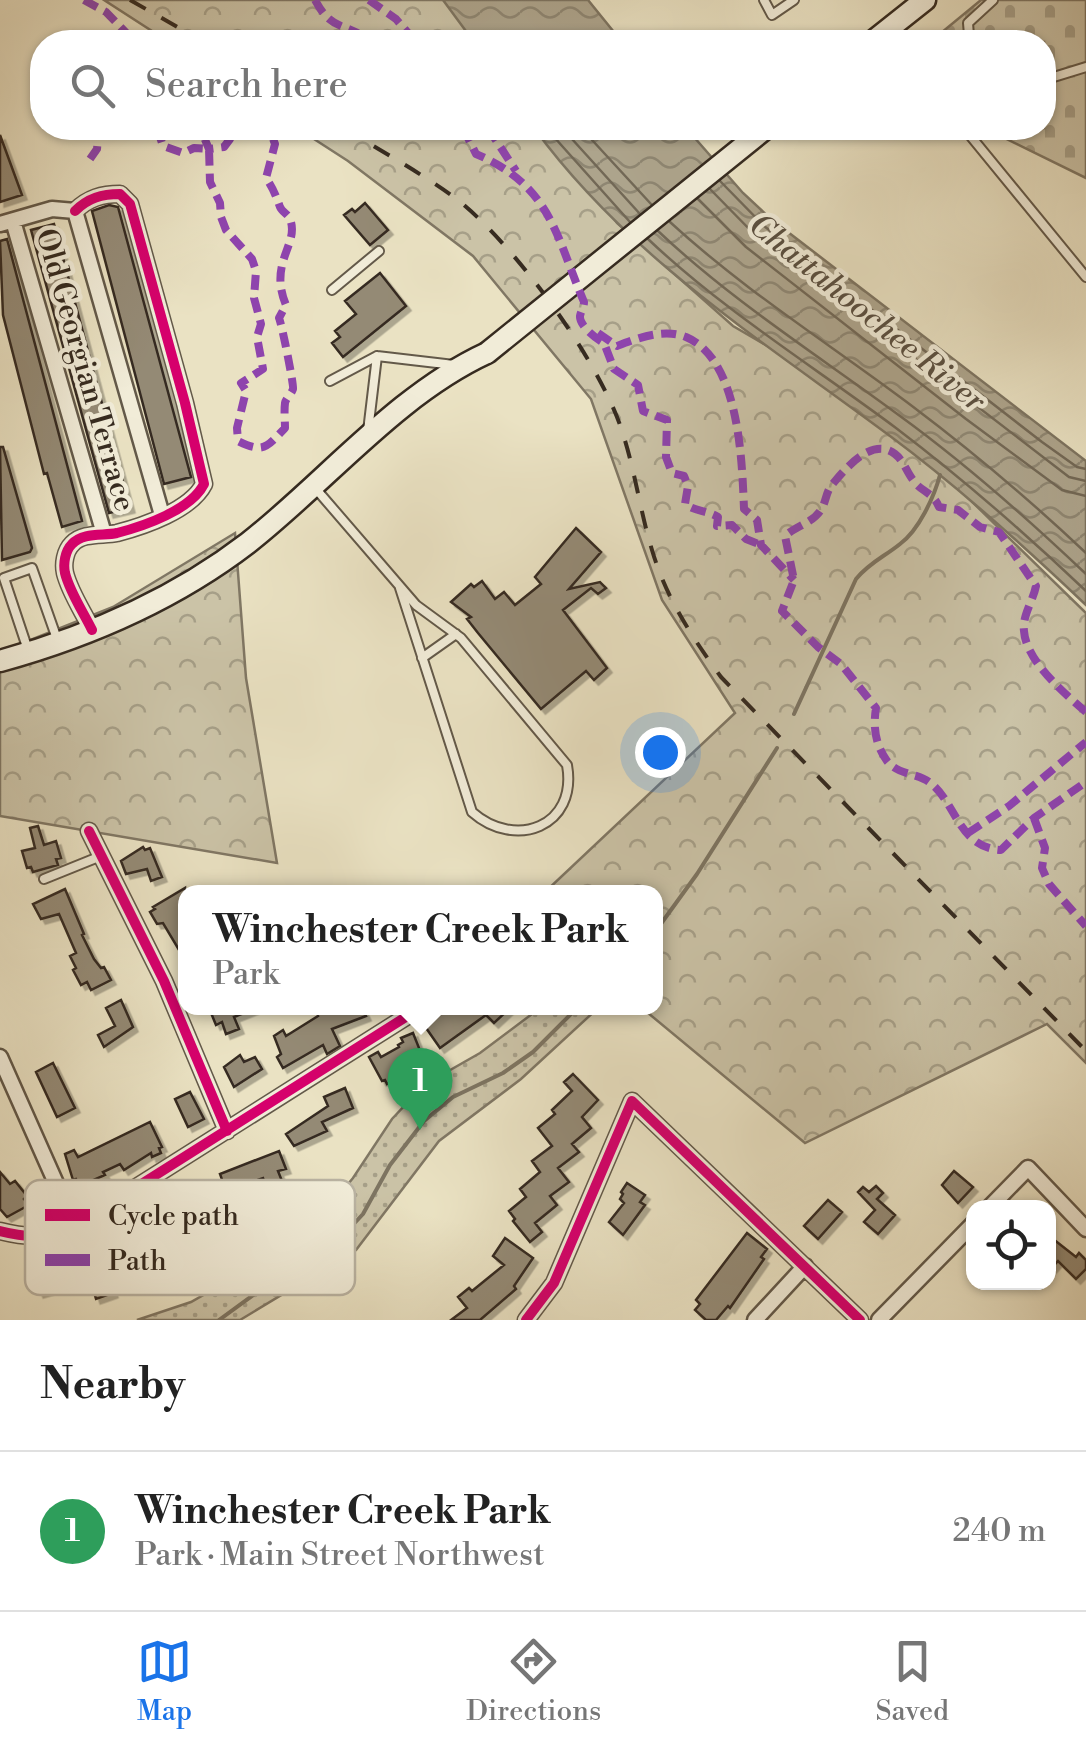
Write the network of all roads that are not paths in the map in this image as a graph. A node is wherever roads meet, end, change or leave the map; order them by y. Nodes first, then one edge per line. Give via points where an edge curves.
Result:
1 (764, 0) edge
2 (794, 0) edge
3 (925, 0) edge
4 (993, 0) edge
5 (894, 30) edge
6 (969, 30) edge
7 (1086, 68) edge
8 (1056, 77) edge
9 (751, 140) edge
10 (974, 140) edge
11 (75, 211) junction
12 (6, 222) edge
13 (379, 251) dead end
14 (1086, 277) edge
15 (332, 290) dead end
16 (377, 356) junction
17 (459, 366) junction
18 (330, 381) dead end
19 (367, 438) junction
20 (313, 486) junction
21 (162, 515) junction
22 (104, 534) junction
23 (400, 588) junction
24 (92, 630) junction
25 (456, 634) junction
26 (58, 643) junction
27 (29, 653) junction
28 (422, 658) junction
29 (0, 661) edge
30 (89, 831) dead end
31 (101, 856) junction
32 (44, 879) dead end
33 (409, 1015) edge
34 (0, 1056) edge
35 (227, 1131) junction
36 (55, 1180) edge
37 (149, 1180) edge
38 (997, 1200) edge
39 (1086, 1229) edge
40 (0, 1231) edge
41 (966, 1232) edge
42 (25, 1235) edge
43 (805, 1266) junction
44 (526, 1320) edge
45 (755, 1320) edge
46 (860, 1320) edge
47 (879, 1320) edge

1 - 2 lane via 772,15
3 - 5 main road
4 - 6 lane
7 - 8 lane
9 - 17 main road, bridge via 487,353
10 - 14 lane
11 - 12 street via 52,209
11 - 21 street
11 - 21 street via 93,198 116,194 133,212 204,484
12 - 22 street, Old Georgian Terrace
13 - 15 lane
16 - 17 lane
16 - 18 lane
16 - 19 lane
17 - 19 main road
19 - 20 main road
20 - 23 lane
20 - 24 main road via 211,568
21 - 22 street
22 - 24 street via 72,543 64,558
23 - 25 lane
23 - 28 lane
24 - 26 main road
25 - 28 lane
25 - 28 lane via 567,765 568,789 552,821 512,830 472,812
26 - 27 main road
26 - 27 lane via 32,568 4,578
27 - 29 main road
30 - 31 street
31 - 32 lane
31 - 35 street
33 - 35 street
34 - 36 street
35 - 37 street
38 - 39 street via 1028,1168
40 - 42 street
41 - 47 street
43 - 44 street via 632,1102 554,1283
43 - 45 street
43 - 46 street

